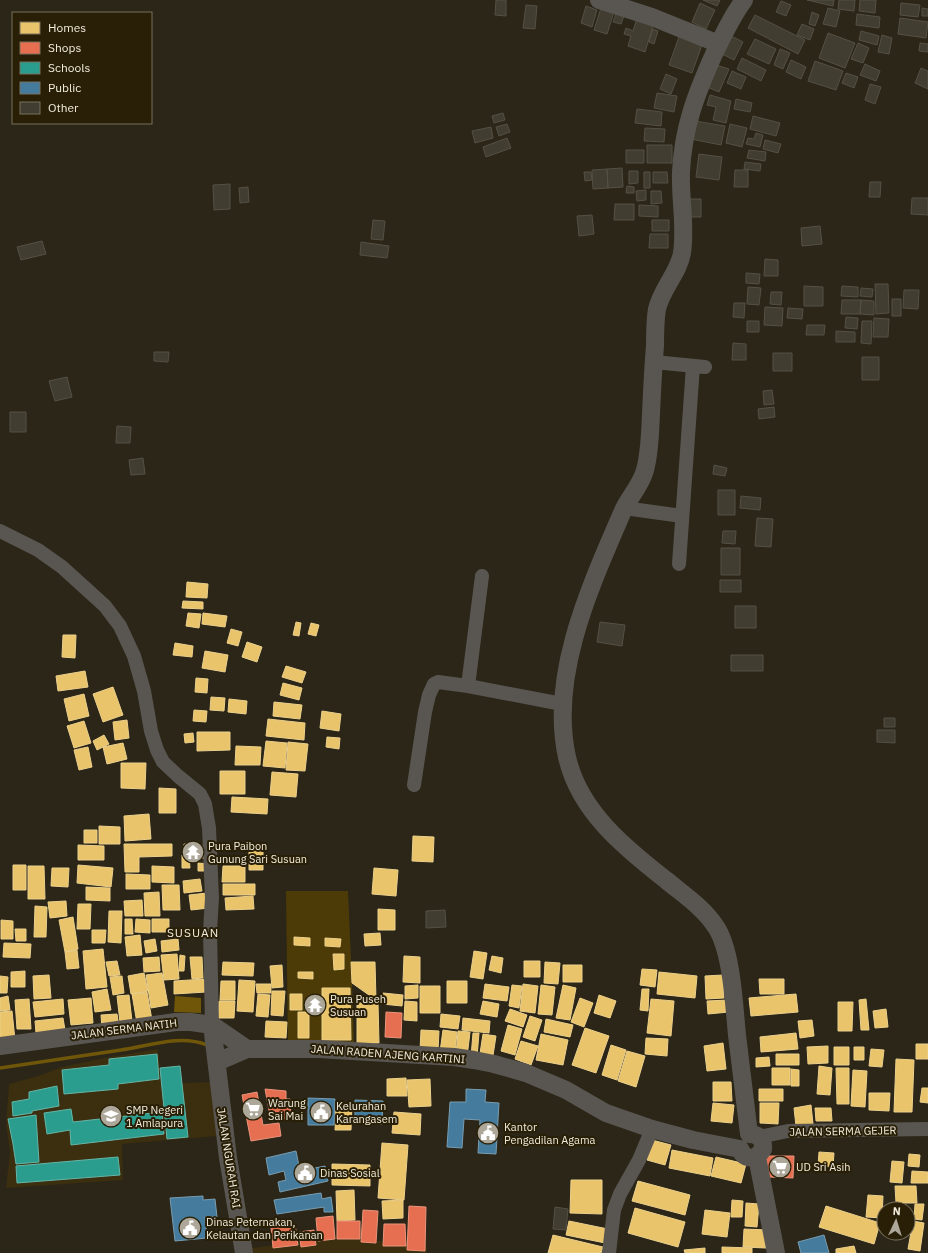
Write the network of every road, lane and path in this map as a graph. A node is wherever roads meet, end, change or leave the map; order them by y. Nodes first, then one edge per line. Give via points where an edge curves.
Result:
1 (599, 0) edge
2 (744, 0) edge
3 (719, 44) junction
4 (654, 362) junction
5 (624, 508) junction
6 (682, 516) junction
7 (0, 531) edge
8 (679, 564) dead end
9 (482, 576) dead end
10 (468, 686) junction
11 (562, 704) junction
12 (414, 785) dead end
13 (212, 1025) junction
14 (0, 1046) edge
15 (247, 1049) junction
16 (217, 1062) junction
17 (652, 1129) junction
18 (928, 1129) edge
19 (757, 1143) junction
20 (244, 1253) edge
21 (609, 1253) edge
22 (776, 1253) edge

1 - 3 street via 652,16
2 - 3 street
3 - 4 street via 697,91 683,145 682,254 664,290 657,311
4 - 5 street via 645,472
4 - 6 street via 699,366
5 - 6 street
5 - 11 street via 589,592 576,631
6 - 8 street
7 - 13 street via 38,550 62,567 105,606 120,626 134,656 144,691 151,731 163,762 200,794 205,804 209,828 212,898
9 - 10 street
10 - 11 street
10 - 12 street via 438,682 431,688
11 - 19 street via 567,758 584,798 606,827 640,860 702,908 718,930 733,991
13 - 14 street, JALAN SERMA NATIH via 176,1022
13 - 15 street
13 - 16 street
15 - 16 street, JALAN RADEN AJENG KARTINI
15 - 17 street, JALAN RADEN AJENG KARTINI via 319,1049 454,1057 494,1064 549,1082 606,1113
16 - 20 street, JALAN NGURAH RAI via 228,1158
17 - 19 street, JALAN RADEN AJENG KARTINI via 740,1149 744,1136
17 - 21 street via 614,1210
18 - 19 street, JALAN SERMA GEJER via 788,1131
19 - 22 street

